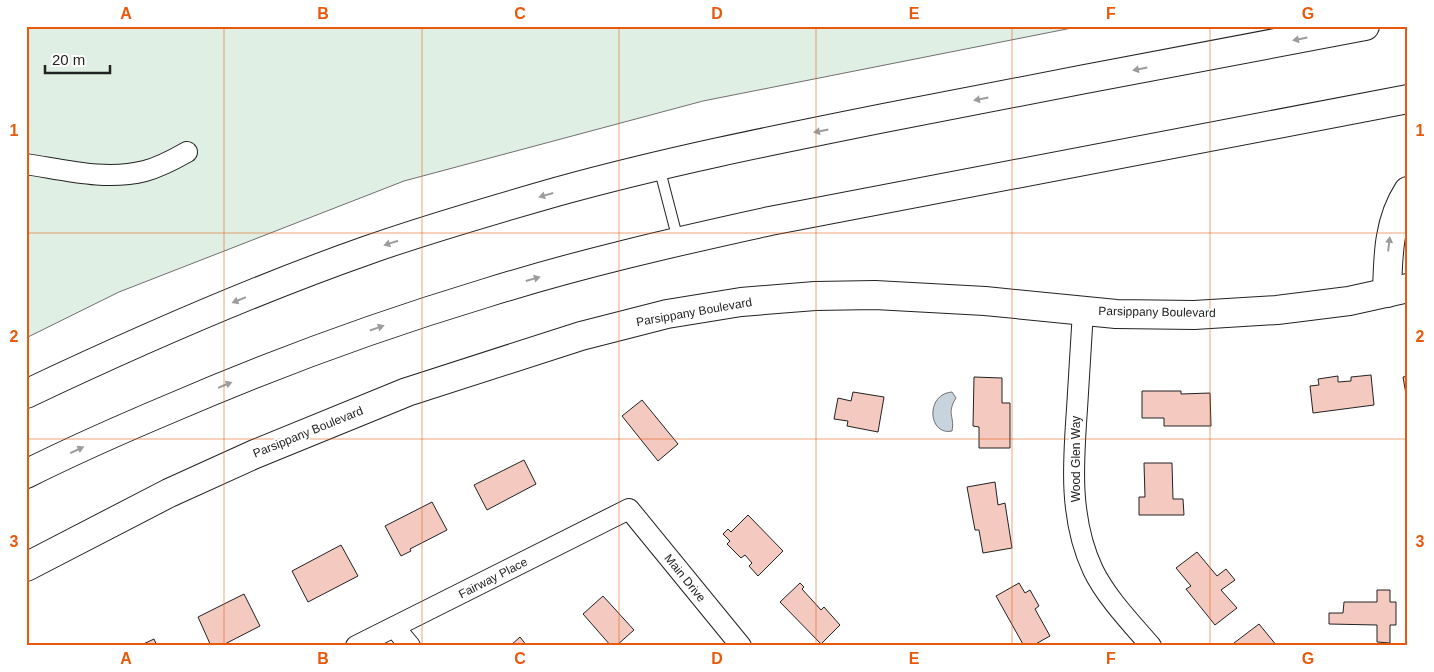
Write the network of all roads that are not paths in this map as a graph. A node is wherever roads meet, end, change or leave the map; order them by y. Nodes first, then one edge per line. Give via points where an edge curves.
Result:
1 (1365, 26) edge
2 (1408, 99) edge
3 (187, 152) dead end
4 (26, 164) edge
5 (658, 166) junction
6 (1408, 191) edge
7 (678, 241) junction
8 (1398, 290) edge
9 (1083, 310) junction
10 (183, 322) junction
11 (26, 374) edge
12 (26, 394) edge
13 (26, 474) edge
14 (630, 510) joint
15 (26, 567) edge
16 (394, 627) junction
17 (356, 646) edge
18 (410, 646) edge
19 (741, 646) edge
20 (1151, 646) edge

1 -> 5 main road via 753,144
2 - 7 main road via 869,201
3 - 4 street via 166,164 122,175
5 - 7 lane
5 -> 10 main road via 463,219 369,250
8 -> 6 main road via 1389,240 1394,218
13 -> 7 main road via 211,390 396,321 580,266
8 - 9 main road, Parsippany Boulevard via 1349,301 1277,310 1116,314
9 - 15 main road, Parsippany Boulevard via 875,295 741,302 667,314 581,336 407,392 255,454
9 - 20 street, Wood Glen Way via 1074,457 1076,514 1094,571
10 - 11 main road
10 - 12 main road
14 - 16 street, Fairway Place
14 - 19 street, Main Drive
16 - 17 street, Fairway Place
16 - 18 street

